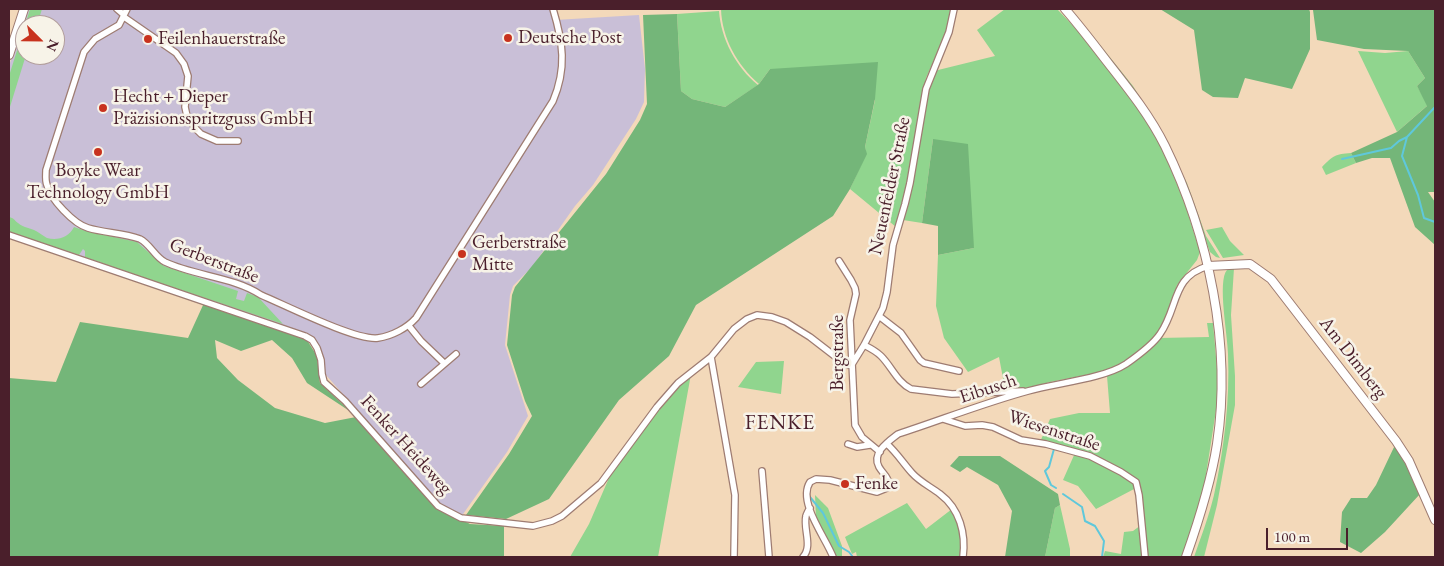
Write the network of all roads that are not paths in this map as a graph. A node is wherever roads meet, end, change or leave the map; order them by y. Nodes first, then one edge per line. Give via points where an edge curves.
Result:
1 (24, 9) edge
2 (117, 9) edge
3 (553, 9) edge
4 (954, 9) edge
5 (1065, 9) edge
6 (125, 13) edge
7 (9, 55) edge
8 (238, 141) dead end
9 (9, 235) edge
10 (839, 261) dead end
11 (1208, 266) junction
12 (879, 316) junction
13 (409, 326) junction
14 (864, 345) junction
15 (456, 354) dead end
16 (711, 357) junction
17 (444, 363) junction
18 (851, 366) junction
19 (959, 371) dead end
20 (421, 384) dead end
21 (1025, 392) junction
22 (943, 419) junction
23 (848, 444) dead end
24 (887, 444) junction
25 (870, 445) junction
26 (880, 452) junction
27 (762, 471) dead end
28 (810, 508) junction
29 (1435, 520) edge
30 (734, 557) edge
31 (769, 557) edge
32 (803, 557) edge
33 (833, 557) edge
34 (963, 557) edge
35 (1146, 557) edge
36 (1186, 557) edge

1 - 7 main road
2 - 6 street
3 - 13 street via 562,38 563,68 553,101
4 - 12 street, Neuenfelder Straße via 949,32 926,88 906,204 893,246 887,292
5 - 11 main road via 1136,98 1164,146 1189,204
6 - 8 street via 176,53 184,64 188,76 187,116 201,134 217,141
6 - 13 street, Gerberstraße via 119,25 95,39 84,52 46,170 46,185 68,215 87,228 143,240 163,261 250,288 358,336 378,338
9 - 16 street, Fenker Heideweg via 312,340 321,360 324,382 345,400 438,506 461,518 532,526 562,516 600,483 678,384
10 - 18 street, Bergstraße via 856,294 850,320
11 - 21 street, Eibusch via 1198,268 1179,286 1170,317 1159,336 1126,364 1107,374
11 - 29 main road, Am Dimberg via 1250,264 1271,278 1396,441 1409,461
11 - 36 main road via 1220,360 1217,443 1207,495
12 - 14 street, Neuenfelder Straße
12 - 19 street via 900,333 924,363
13 - 17 street
14 - 18 street, Neuenfelder Straße
14 - 21 street via 882,357 911,389 952,394
15 - 17 street
16 - 18 street, Fenker Heideweg via 734,329 757,315 786,322
16 - 30 street via 735,495
17 - 20 street
18 - 25 street, Bergstraße via 854,376 853,417 858,431
21 - 22 street, Eibusch
22 - 24 street, Eibusch via 898,434
22 - 35 street, Wiesenstraße via 965,426 993,427 1021,440 1075,451 1136,482
23 - 25 street via 857,447
24 - 26 street, Eibusch
24 - 34 street via 912,473 950,502 965,541
25 - 26 street, Bergstraße
26 - 28 street via 877,461 888,477 887,488 877,492 816,479 806,489
27 - 31 street
28 - 32 street via 806,515 808,544
28 - 33 street

